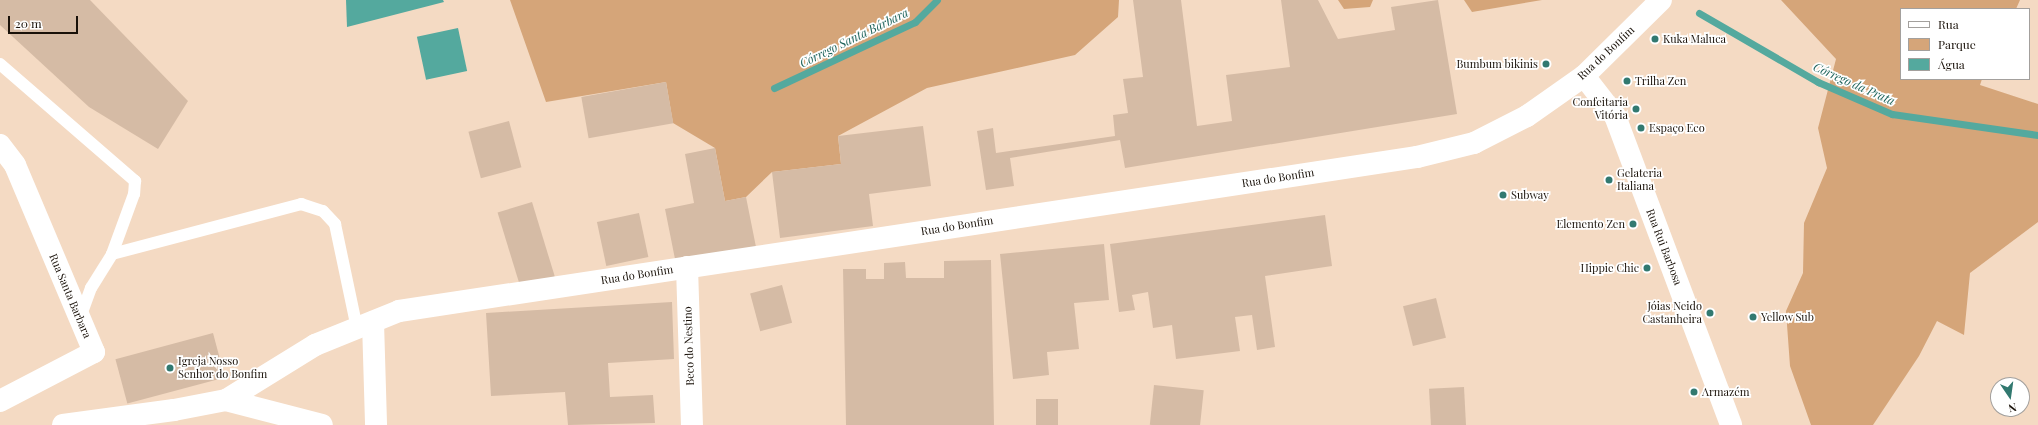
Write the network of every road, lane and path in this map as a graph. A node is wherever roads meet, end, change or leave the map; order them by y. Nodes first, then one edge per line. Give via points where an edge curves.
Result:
1 (1661, 0) edge
2 (0, 64) edge
3 (1584, 76) junction
4 (0, 145) edge
5 (112, 254) junction
6 (687, 267) junction
7 (79, 319) junction
8 (365, 325) junction
9 (226, 400) junction
10 (0, 401) edge
11 (62, 425) edge
12 (322, 425) edge
13 (376, 425) edge
14 (692, 425) edge
15 (1731, 425) edge

1 - 3 main road, Rua do Bonfim
2 - 5 lane via 135,181 134,194
3 - 6 main road, Rua do Bonfim via 1527,116 1474,143 1417,156
3 - 15 main road, Rua Rui Barbosa via 1615,116
4 - 7 main road, Rua Santa Barbara via 15,165
5 - 7 lane via 91,288
5 - 8 lane via 301,204 323,211 335,224
6 - 8 main road, Rua do Bonfim via 399,311
6 - 14 main road, Beco do Nestino
7 - 10 main road, Rua Santa Barbara via 94,352
8 - 9 main road, Rua do Bonfim via 314,345
8 - 13 main road
9 - 11 main road via 174,410
9 - 12 main road

